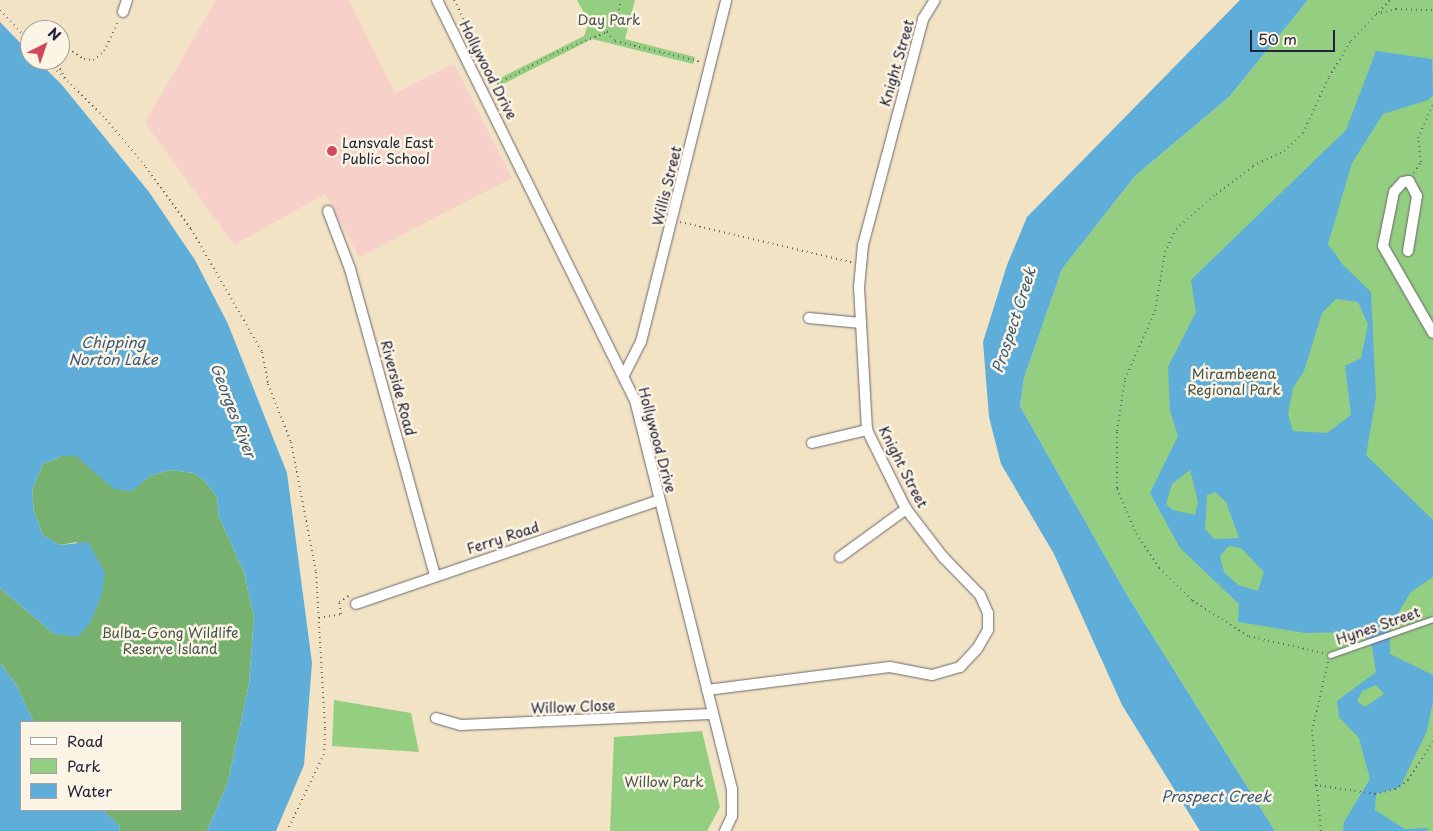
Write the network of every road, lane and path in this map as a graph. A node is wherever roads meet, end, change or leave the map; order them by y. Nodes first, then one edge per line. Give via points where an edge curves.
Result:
1 (127, 0) edge
2 (437, 0) edge
3 (454, 0) edge
4 (621, 0) edge
5 (726, 0) edge
6 (935, 0) edge
7 (1390, 0) edge
8 (0, 10) edge
9 (1433, 10) edge
10 (123, 12) joint
11 (1376, 14) junction
12 (20, 31) edge
13 (607, 32) junction
14 (70, 50) edge
15 (710, 65) junction
16 (56, 70) edge
17 (61, 70) edge
18 (66, 80) junction
19 (1433, 104) edge
20 (1409, 181) junction
21 (328, 211) dead end
22 (672, 220) junction
23 (1408, 251) dead end
24 (861, 264) junction
25 (809, 318) dead end
26 (861, 323) junction
27 (1433, 333) edge
28 (624, 375) junction
29 (867, 430) junction
30 (812, 443) dead end
31 (659, 500) junction
32 (906, 509) junction
33 (840, 556) dead end
34 (435, 575) junction
35 (356, 604) joint
36 (319, 618) junction
37 (1433, 618) edge
38 (1330, 655) junction
39 (707, 690) junction
40 (712, 714) junction
41 (436, 718) dead end
42 (1433, 741) edge
43 (1315, 785) junction
44 (287, 831) edge
45 (725, 831) edge
46 (1321, 831) edge

1 - 10 street
2 - 28 street, Hollywood Drive
3 - 13 path via 497,84 553,54
4 - 13 path via 616,20
5 - 15 street, Willis Street
6 - 24 street, Knight Street via 923,19 900,98 862,245
7 - 11 path
8 - 12 path
9 - 11 path via 1396,9
10 - 14 path via 104,51 94,60 84,60
11 - 38 path via 1351,41 1303,133 1284,151 1253,166 1176,229 1165,252 1155,311 1124,379 1117,431 1117,488 1135,531 1159,568 1192,600 1248,636
13 - 15 path via 615,41
15 - 22 street, Willis Street
16 - 18 path
17 - 18 path
18 - 36 path via 106,119 191,229 262,352 268,384 291,442 316,572
19 - 20 path via 1418,138 1421,162
20 - 23 street via 1417,196
20 - 27 street via 1403,182 1394,192 1383,246
21 - 34 street, Riverside Road via 350,269
22 - 24 path
22 - 28 street, Willis Street via 641,342
24 - 26 street, Knight Street
25 - 26 street
26 - 29 street, Knight Street
28 - 31 street, Hollywood Drive via 635,400
29 - 30 street
29 - 32 street, Knight Street
31 - 34 street, Ferry Road
31 - 39 street, Hollywood Drive
32 - 33 street
32 - 39 street, Knight Street via 943,557 980,595 988,613 988,630 960,668 932,675 890,667 830,672
34 - 35 street, Ferry Road
35 - 36 path via 352,594 343,597 339,602 341,614
36 - 44 path via 324,754
37 - 38 lane, Hynes Street
38 - 43 path via 1312,731
39 - 40 street, Hollywood Drive
40 - 41 street, Willow Close via 461,725
40 - 45 street, Hollywood Drive via 732,788 732,816
42 - 43 path via 1417,768 1396,789 1376,794
43 - 46 path

